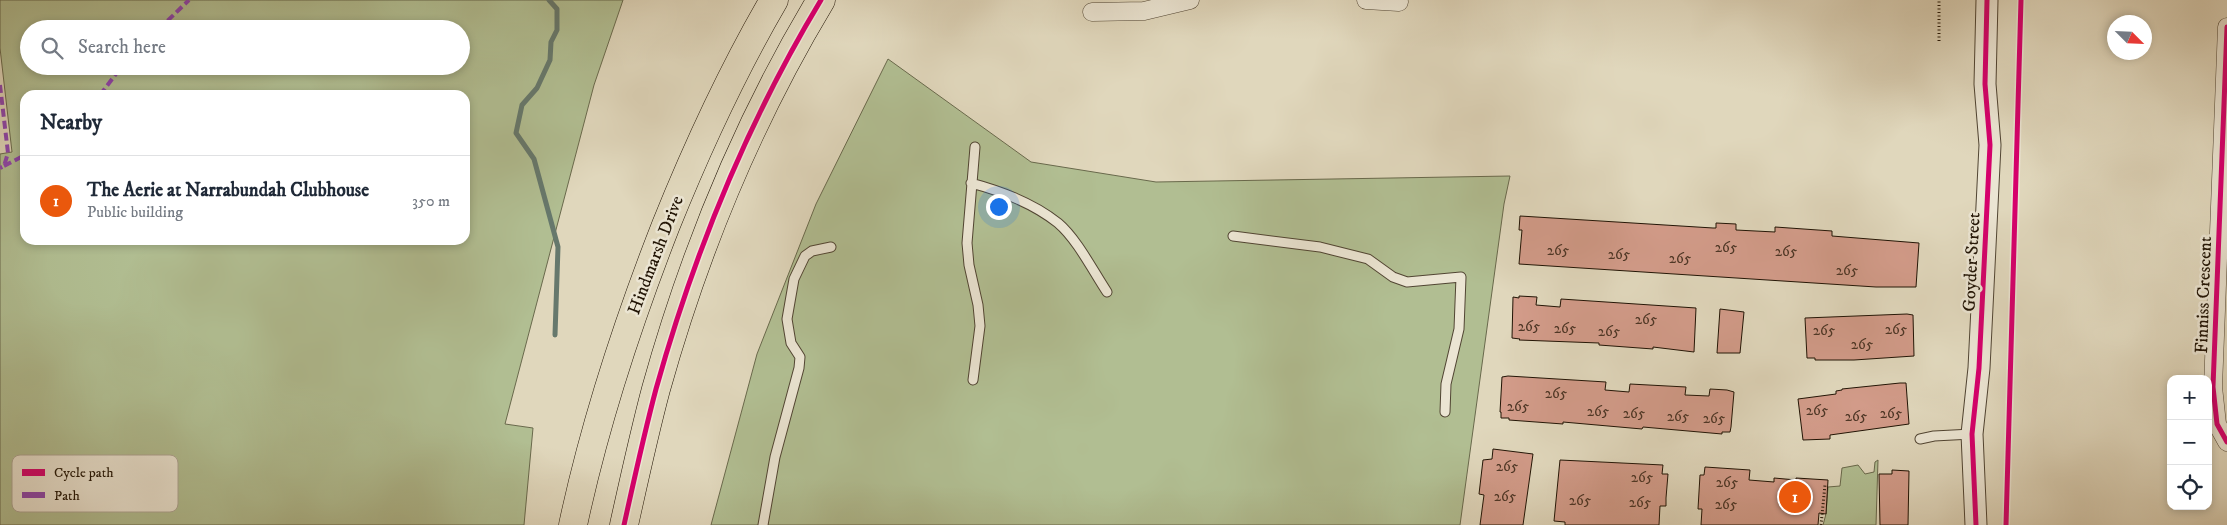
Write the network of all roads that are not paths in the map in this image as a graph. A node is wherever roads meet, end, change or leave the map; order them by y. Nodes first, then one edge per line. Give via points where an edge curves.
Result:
1 (774, 0) edge
2 (821, 0) edge
3 (1190, 0) edge
4 (1366, 0) edge
5 (1987, 0) edge
6 (1399, 2) dead end
7 (1092, 12) dead end
8 (2227, 27) edge
9 (975, 147) dead end
10 (971, 183) junction
11 (1233, 236) dead end
12 (831, 247) dead end
13 (1107, 292) dead end
14 (973, 380) dead end
15 (1445, 412) dead end
16 (1972, 434) junction
17 (1920, 439) dead end
18 (2227, 442) edge
19 (573, 525) edge
20 (624, 525) edge
21 (762, 525) edge
22 (1976, 525) edge

1 - 19 main road, Hindmarsh Drive via 708,128 650,266 611,382
2 - 20 main road via 755,123 701,249 656,389
3 - 7 street via 1144,11
4 - 6 street
5 - 16 street, Goyder Street via 1985,84 1990,145 1979,368
8 - 18 street, Finniss Crescent via 2213,387 2217,424
9 - 10 lane
10 - 13 lane via 997,190 1058,223
10 - 14 lane via 967,243 980,326
11 - 15 lane via 1320,246 1344,252 1368,259 1393,277 1407,282 1460,277 1459,329 1446,384
12 - 21 lane via 805,256 794,279 787,319 791,343 800,357 799,368 775,457
16 - 17 lane
16 - 22 street, Goyder Street

